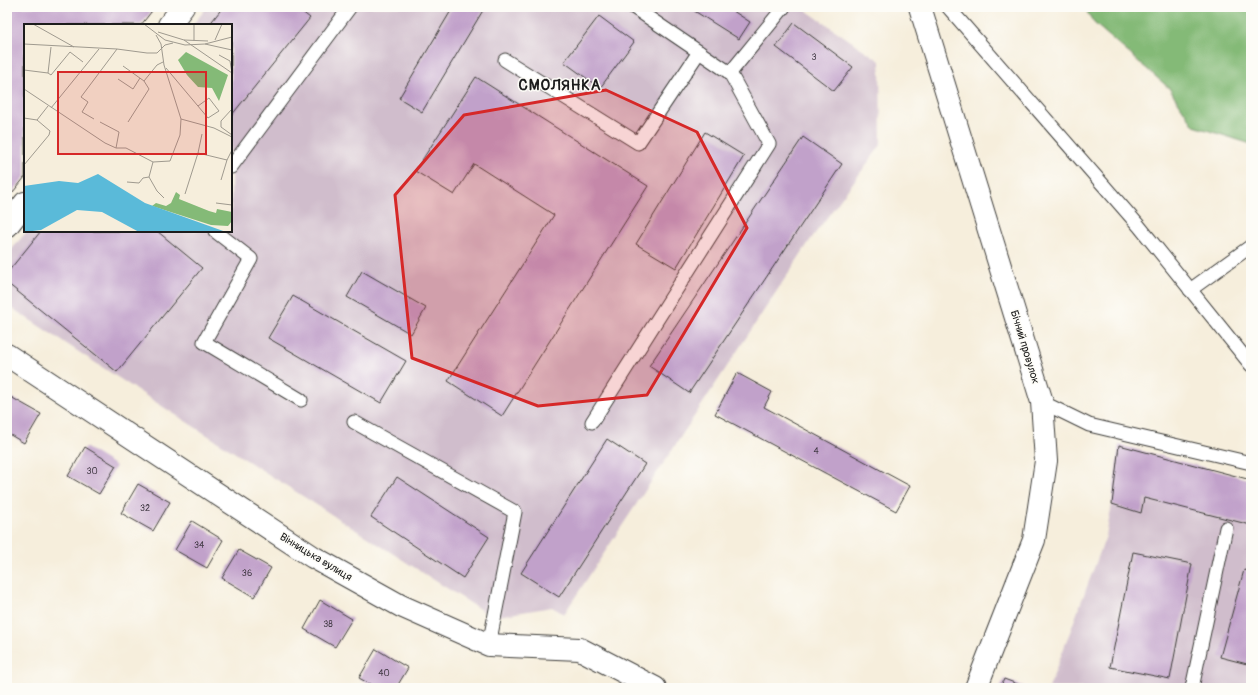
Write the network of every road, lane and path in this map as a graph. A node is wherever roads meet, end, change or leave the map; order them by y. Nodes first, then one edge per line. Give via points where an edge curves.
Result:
1 (183, 7) edge
2 (350, 7) edge
3 (633, 7) edge
4 (784, 7) edge
5 (920, 7) edge
6 (948, 7) edge
7 (170, 24) edge
8 (699, 52) junction
9 (505, 60) dead end
10 (730, 73) junction
11 (232, 166) edge
12 (24, 204) edge
13 (7, 226) edge
14 (216, 232) edge
15 (1251, 246) edge
16 (1190, 290) junction
17 (7, 355) edge
18 (1251, 365) edge
19 (301, 400) dead end
20 (1042, 402) junction
21 (354, 422) dead end
22 (592, 422) dead end
23 (1251, 464) edge
24 (1226, 528) dead end
25 (489, 645) junction
26 (655, 688) edge
27 (976, 688) edge
28 (1191, 688) edge

1 - 7 street
2 - 11 lane
3 - 8 lane
4 - 10 lane
5 - 20 street, Бічний провулок
6 - 16 lane via 1134,220
8 - 9 lane via 638,143
8 - 10 lane
10 - 22 lane via 769,144
12 - 13 street
14 - 19 lane via 251,259 204,342
15 - 16 lane
16 - 18 lane
17 - 25 street, Вінницька вулиця via 313,557 401,606
20 - 23 lane via 1089,426
20 - 27 street, Бічний провулок via 1046,461 1034,540
21 - 25 lane via 515,512
24 - 28 lane
25 - 26 street, Вінницька вулиця via 580,649

